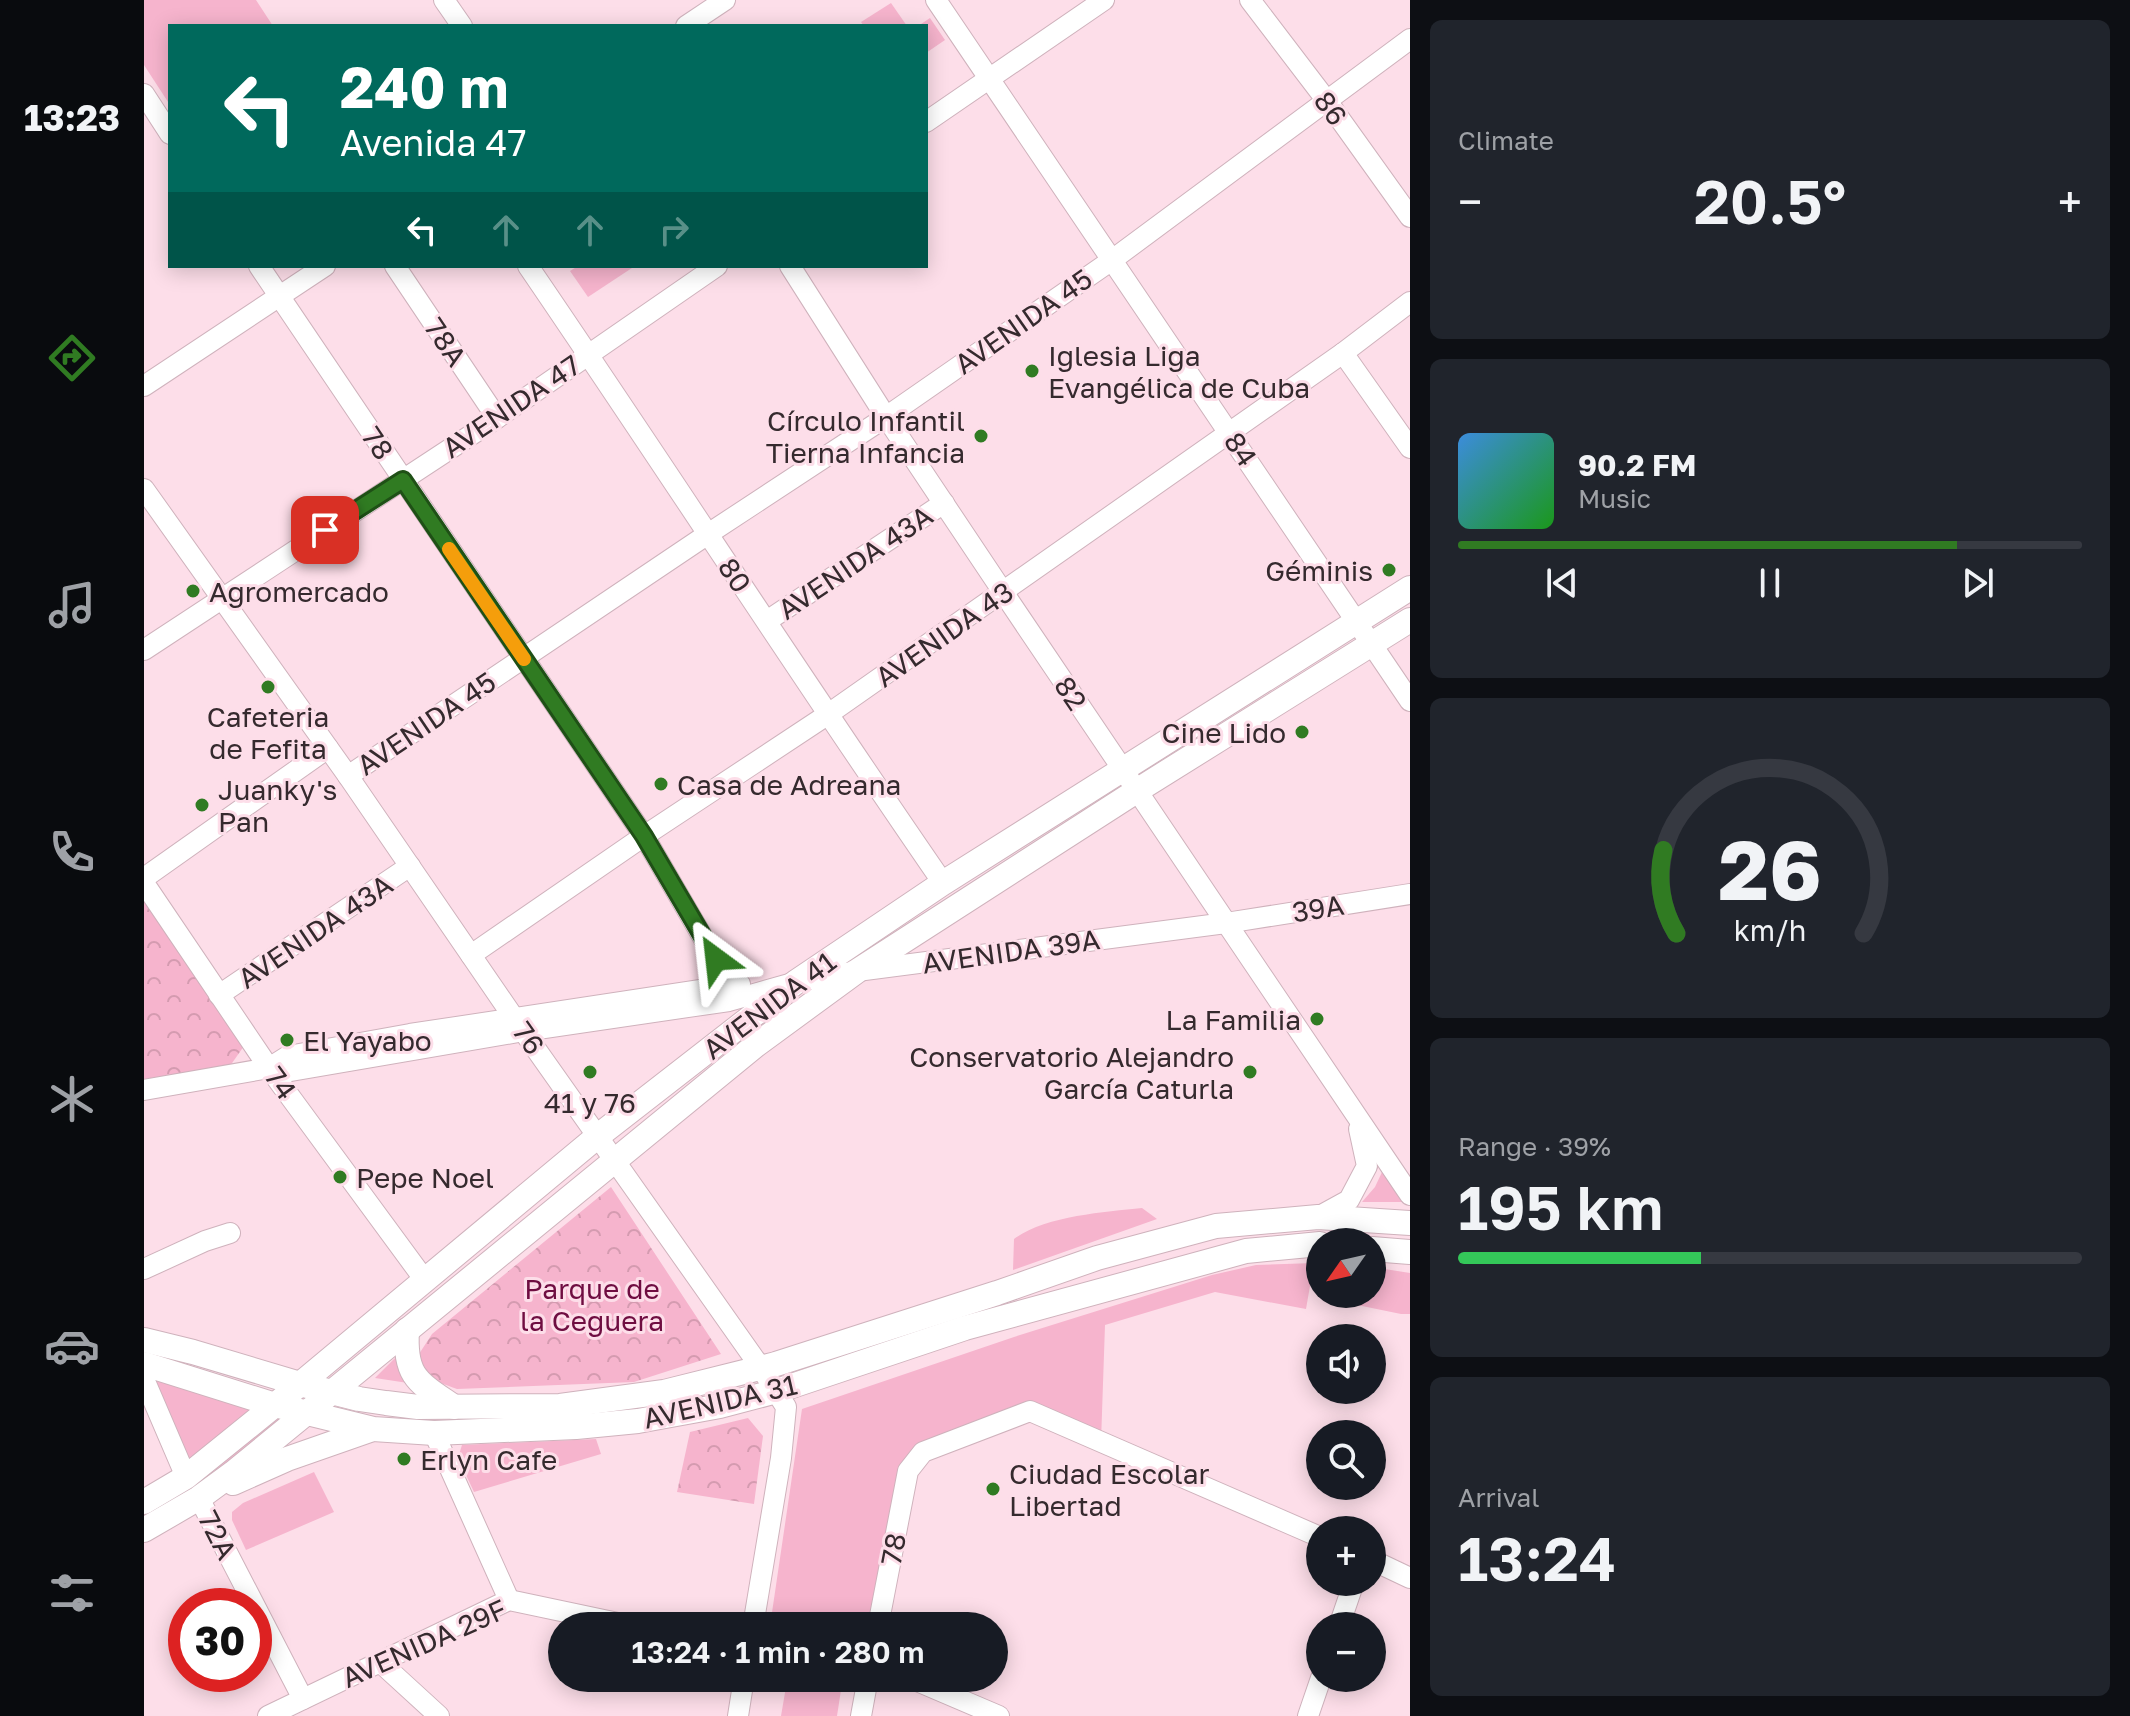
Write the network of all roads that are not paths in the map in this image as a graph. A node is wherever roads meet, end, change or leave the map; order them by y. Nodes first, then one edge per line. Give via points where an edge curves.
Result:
1 (444, 0) edge
2 (725, 0) edge
3 (936, 0) edge
4 (1104, 0) edge
5 (1250, 0) edge
6 (461, 24) edge
7 (689, 24) edge
8 (1410, 39) edge
9 (989, 79) junction
10 (144, 94) edge
11 (1327, 101) junction
12 (928, 121) edge
13 (168, 131) edge
14 (1410, 217) edge
15 (1112, 260) junction
16 (260, 268) edge
17 (322, 268) edge
18 (396, 268) edge
19 (529, 268) edge
20 (714, 268) edge
21 (791, 268) edge
22 (280, 296) junction
23 (1410, 302) edge
24 (1343, 353) junction
25 (588, 354) junction
26 (144, 386) edge
27 (886, 417) junction
28 (497, 418) junction
29 (1230, 433) junction
30 (1410, 448) edge
31 (403, 480) junction
32 (144, 489) edge
33 (944, 503) junction
34 (151, 514) edge
35 (708, 534) junction
36 (1410, 588) edge
37 (1003, 592) junction
38 (222, 598) junction
39 (1410, 620) edge
40 (767, 621) junction
41 (1356, 622) junction
42 (1371, 644) junction
43 (144, 650) edge
44 (523, 658) junction
45 (1410, 701) edge
46 (827, 715) junction
47 (328, 748) junction
48 (1124, 769) junction
49 (348, 776) junction
50 (1138, 790) junction
51 (644, 836) junction
52 (410, 866) junction
53 (144, 880) edge
54 (943, 883) junction
55 (1410, 894) edge
56 (1226, 923) junction
57 (471, 955) junction
58 (857, 971) junction
59 (796, 982) junction
60 (730, 984) junction
61 (219, 995) junction
62 (519, 1024) junction
63 (269, 1068) junction
64 (144, 1090) edge
65 (1357, 1117) junction
66 (598, 1136) junction
67 (615, 1160) junction
68 (1410, 1195) edge
69 (1318, 1217) junction
70 (1410, 1223) edge
71 (230, 1233) dead end
72 (1306, 1245) edge
73 (144, 1269) edge
74 (424, 1279) junction
75 (407, 1330) junction
76 (144, 1340) edge
77 (144, 1364) edge
78 (769, 1366) junction
79 (144, 1379) edge
80 (300, 1384) junction
81 (777, 1391) junction
82 (332, 1392) junction
83 (275, 1405) junction
84 (454, 1407) junction
85 (305, 1412) junction
86 (373, 1429) junction
87 (434, 1433) junction
88 (186, 1477) junction
89 (199, 1498) junction
90 (144, 1502) edge
91 (144, 1530) edge
92 (1306, 1531) edge
93 (1386, 1567) edge
94 (1410, 1578) edge
95 (509, 1600) junction
96 (566, 1612) edge
97 (755, 1612) edge
98 (881, 1612) edge
99 (380, 1662) junction
100 (742, 1692) edge
101 (865, 1692) edge
102 (943, 1692) edge
103 (1316, 1692) edge
104 (303, 1699) junction
105 (268, 1716) edge
106 (439, 1716) edge
107 (738, 1716) edge
108 (861, 1716) edge
109 (999, 1716) edge
110 (1308, 1716) edge

1 - 6 street
2 - 7 street
3 - 9 street, 84
4 - 9 street
5 - 11 street, 86
8 - 11 street, AVENIDA 45
9 - 12 street
9 - 15 street, 84
10 - 13 street
11 - 14 street, 86
11 - 15 street, AVENIDA 45
15 - 27 street, AVENIDA 45
15 - 29 street, 84
16 - 22 street, 78
17 - 22 street
18 - 28 street, 78A
19 - 25 street, 80
20 - 25 street, AVENIDA 47
21 - 27 street, 82
22 - 26 street
22 - 31 street, 78
23 - 24 street, AVENIDA 43
24 - 29 street, AVENIDA 43
24 - 30 street
25 - 28 street, AVENIDA 47
25 - 35 street, 80
27 - 33 street, 82
27 - 35 street, AVENIDA 45
28 - 31 street, AVENIDA 47
29 - 37 street, AVENIDA 43
29 - 41 street, 84
31 - 38 street, AVENIDA 47
31 - 44 street, 78
32 - 34 street, 76
33 - 37 street, 82
33 - 40 street, AVENIDA 43A
34 - 38 street, 76
35 - 40 street, 80
35 - 44 street, AVENIDA 45
36 - 41 main road, AVENIDA 41
37 - 46 street, AVENIDA 43
37 - 48 street, 82
38 - 43 street, AVENIDA 47
38 - 47 street, 76
39 - 42 main road, AVENIDA 41
40 - 46 street, 80
41 - 42 street, 84
41 - 48 main road, AVENIDA 41
42 - 45 street, 84
42 - 50 main road, AVENIDA 41
44 - 49 street, AVENIDA 45
44 - 51 street, 78
46 - 51 street, AVENIDA 43
46 - 54 street, 80
47 - 49 street, 76
47 - 53 street
48 - 50 street, 82
48 - 54 main road, AVENIDA 41
49 - 52 street, 76
50 - 56 street, 82
50 - 58 main road, AVENIDA 41
51 - 57 street, AVENIDA 43
51 - 60 street, 78
52 - 57 street, 76
52 - 61 street, AVENIDA 43A
53 - 61 street, 74
54 - 59 main road, AVENIDA 41
55 - 56 street, 39A
56 - 58 street, AVENIDA 39A
56 - 65 street, 82
57 - 62 street, 76
58 - 59 street, AVENIDA 39A
58 - 67 main road, AVENIDA 41
59 - 60 street, AVENIDA 39A
59 - 62 street, AVENIDA 39A via 729,1001
59 - 66 main road, AVENIDA 41
60 - 62 street, AVENIDA 39A
61 - 63 street, 74
62 - 63 street, AVENIDA 39A via 291,1071
62 - 66 street, 76
63 - 64 street, AVENIDA 39A
63 - 74 street, 74
65 - 68 street, 82
65 - 69 street, 82 via 1367,1166 1349,1200
66 - 67 street, 76
66 - 74 main road, AVENIDA 41
67 - 75 main road, AVENIDA 41
67 - 78 street, 76
69 - 70 main road, AVENIDA 31
69 - 78 main road, AVENIDA 31 via 1216,1226 1112,1254
71 - 73 street
72 - 81 main road, AVENIDA 31 via 1246,1251 1117,1285 965,1328
74 - 80 main road, AVENIDA 41
75 - 82 main road, AVENIDA 41
75 - 84 main road via 410,1370
76 - 80 main road
77 - 83 main road
78 - 81 street, 76
78 - 84 main road, AVENIDA 31 via 664,1392 560,1406
79 - 88 street, 72A
80 - 82 main road, AVENIDA 31
80 - 83 main road
81 - 87 main road, AVENIDA 31 via 638,1421
81 - 97 street, 76 via 786,1407
82 - 84 main road, AVENIDA 31 via 407,1406
82 - 85 main road, AVENIDA 41
83 - 85 main road
83 - 88 main road
85 - 86 main road, AVENIDA 31
85 - 89 main road
86 - 87 main road, AVENIDA 31
86 - 89 main road
87 - 95 street
88 - 90 main road
89 - 91 main road
89 - 104 street, 72A
92 - 98 street, 78 via 1030,1411 923,1452 908,1471
93 - 94 street
95 - 96 street, AVENIDA 29F
95 - 99 street, AVENIDA 29F
99 - 104 street, AVENIDA 29F
99 - 106 street
100 - 107 street
101 - 108 street
102 - 109 street
103 - 110 street
104 - 105 street, AVENIDA 29F

